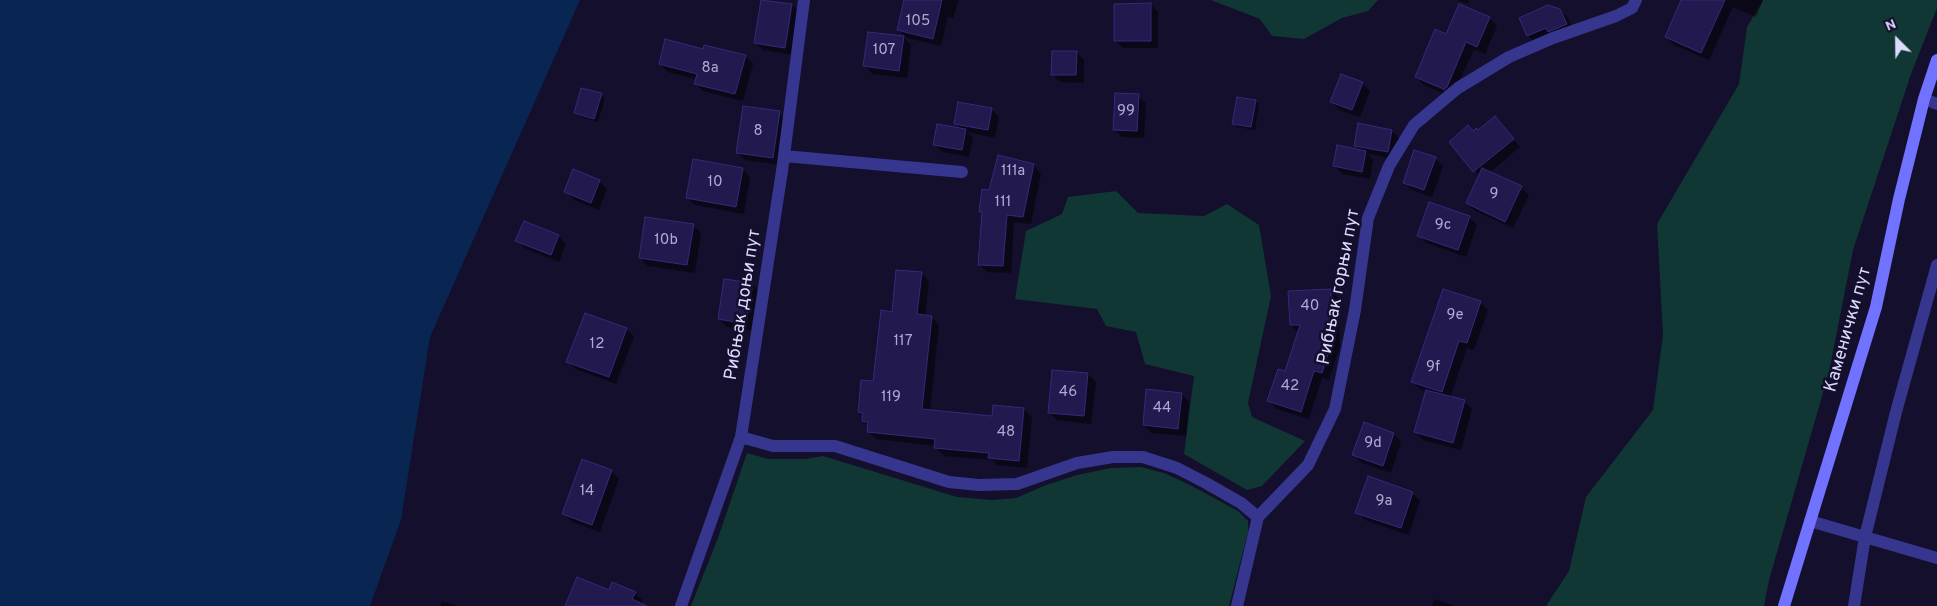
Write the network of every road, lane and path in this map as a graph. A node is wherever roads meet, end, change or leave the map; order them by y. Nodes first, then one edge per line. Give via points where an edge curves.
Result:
1 (804, 0) edge
2 (1636, 0) edge
3 (1937, 60) edge
4 (1924, 99) junction
5 (1937, 104) edge
6 (784, 156) junction
7 (962, 172) dead end
8 (1937, 265) edge
9 (741, 437) junction
10 (1258, 517) junction
11 (1810, 521) junction
12 (1866, 537) junction
13 (1937, 558) edge
14 (681, 606) edge
15 (1237, 606) edge
16 (1784, 606) edge
17 (1854, 606) edge

1 - 6 street, Рибњак доњи пут
2 - 10 street, Рибњак горњи пут via 1632,8 1616,16 1553,38 1509,58 1458,88 1414,125 1389,166 1368,218 1355,310 1335,409 1308,465
3 - 4 main road, Каменички пут
4 - 5 street
4 - 11 main road, Каменички пут via 1876,307
6 - 7 street
6 - 9 street, Рибњак доњи пут
8 - 12 street via 1896,412
9 - 10 street via 773,446 835,446 949,482 979,485 1017,484 1077,463 1113,457 1143,457 1177,468 1206,483
9 - 14 street, Рибњак доњи пут
10 - 15 street
11 - 12 street
11 - 16 main road, Каменички пут
12 - 13 street
12 - 17 street

